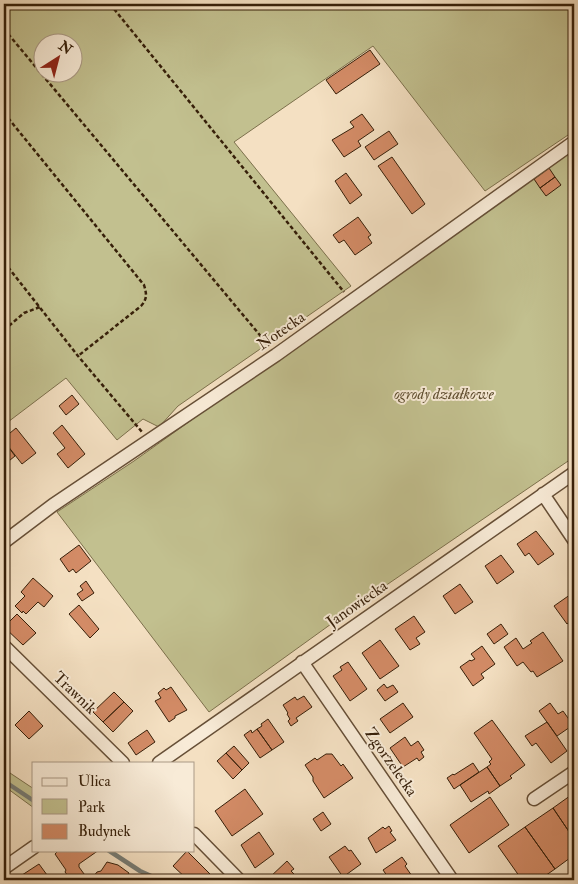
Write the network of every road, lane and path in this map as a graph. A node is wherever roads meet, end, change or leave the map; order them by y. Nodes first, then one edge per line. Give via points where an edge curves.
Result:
1 (110, 4) edge
2 (4, 30) edge
3 (4, 113) edge
4 (574, 142) edge
5 (4, 262) edge
6 (352, 301) junction
7 (40, 307) junction
8 (4, 330) edge
9 (276, 355) junction
10 (78, 356) junction
11 (149, 440) junction
12 (574, 473) edge
13 (543, 494) junction
14 (574, 540) edge
15 (4, 542) edge
16 (4, 646) edge
17 (302, 662) junction
18 (122, 762) edge
19 (160, 762) edge
20 (574, 772) edge
21 (534, 799) dead end
22 (195, 835) edge
23 (32, 848) edge
24 (4, 868) edge
25 (239, 880) edge
26 (452, 880) edge

1 - 6 path
2 - 9 path
3 - 10 path via 144,285 147,293 141,306
4 - 6 street, Notecka
5 - 7 path
6 - 9 street, Notecka
7 - 8 path via 24,313
7 - 10 path
9 - 11 street, Notecka
10 - 11 path
11 - 15 street, Notecka
12 - 13 street, Janowiecka
13 - 14 street
13 - 17 street, Janowiecka
16 - 18 street, Trawnik
17 - 19 street, Janowiecka
17 - 26 street, Zgorzelecka
20 - 21 street
22 - 25 street
23 - 24 street

